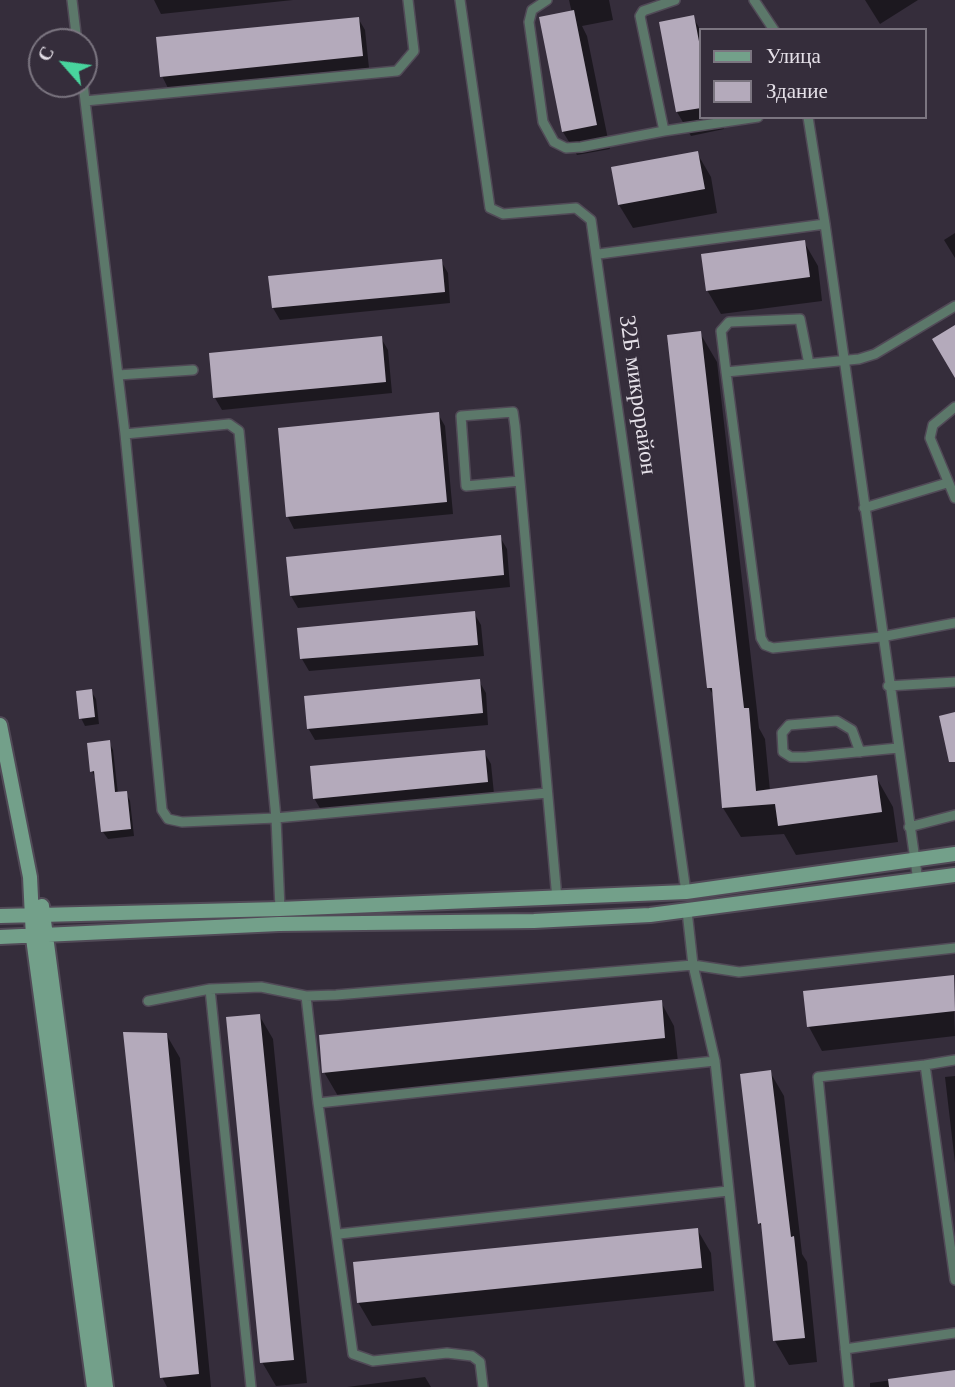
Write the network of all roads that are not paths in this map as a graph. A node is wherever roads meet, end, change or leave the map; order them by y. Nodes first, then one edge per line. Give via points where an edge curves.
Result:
1 (72, 0) edge
2 (408, 0) edge
3 (460, 0) edge
4 (547, 0) edge
5 (675, 0) edge
6 (754, 0) edge
7 (75, 28) edge
8 (773, 28) edge
9 (85, 98) edge
10 (85, 101) junction
11 (745, 119) edge
12 (808, 119) edge
13 (664, 131) junction
14 (825, 224) junction
15 (599, 254) junction
16 (955, 306) edge
17 (844, 360) junction
18 (809, 364) junction
19 (193, 370) dead end
20 (726, 372) junction
21 (118, 375) junction
22 (955, 407) edge
23 (125, 434) junction
24 (520, 481) junction
25 (947, 483) junction
26 (955, 498) edge
27 (864, 508) junction
28 (955, 623) edge
29 (881, 637) junction
30 (955, 682) edge
31 (888, 686) junction
32 (0, 725) edge
33 (898, 748) junction
34 (860, 752) junction
35 (3, 767) edge
36 (547, 793) junction
37 (955, 814) edge
38 (276, 818) junction
39 (909, 827) junction
40 (955, 854) edge
41 (915, 860) junction
42 (955, 875) edge
43 (918, 881) junction
44 (686, 892) junction
45 (556, 899) junction
46 (280, 909) junction
47 (687, 911) junction
48 (39, 915) junction
49 (0, 916) edge
50 (48, 936) junction
51 (0, 937) edge
52 (33, 937) junction
53 (955, 948) edge
54 (693, 965) junction
55 (210, 989) junction
56 (306, 996) junction
57 (148, 1001) dead end
58 (955, 1060) edge
59 (715, 1061) junction
60 (925, 1065) junction
61 (318, 1103) junction
62 (728, 1191) junction
63 (339, 1234) junction
64 (955, 1280) edge
65 (955, 1333) edge
66 (845, 1349) junction
67 (94, 1387) edge
68 (106, 1387) edge
69 (251, 1387) edge
70 (483, 1387) edge
71 (750, 1387) edge
72 (849, 1387) edge

1 - 7 lane
2 - 10 lane via 414,51 397,71
3 - 15 lane, 32Б микрорайон via 490,208 503,214 576,208 592,220
4 - 13 lane via 532,10 529,22 543,122 554,142 566,148 581,147
5 - 13 lane via 640,16
6 - 8 lane
9 - 10 lane
10 - 21 lane
11 - 13 lane
12 - 14 lane
14 - 15 lane
14 - 17 lane
15 - 44 lane, 32Б микрорайон
16 - 17 lane via 875,354
17 - 18 lane
17 - 27 lane
18 - 20 lane
18 - 20 lane via 800,319 729,322 721,331
19 - 21 lane
20 - 29 lane via 765,645 773,648
21 - 23 lane
22 - 25 lane via 933,425 930,438
23 - 38 lane via 162,810 168,819 182,822
23 - 38 lane via 229,424 239,430
24 - 24 lane via 513,412 461,416 466,486
24 - 36 lane
25 - 26 lane
25 - 27 lane
27 - 29 lane
28 - 29 lane
29 - 31 lane
30 - 31 lane
31 - 33 lane
32 - 35 main road
33 - 34 lane
33 - 39 lane
34 - 34 lane via 791,757 783,752 782,733 789,725 837,721 852,730
35 - 48 main road
36 - 38 lane
36 - 45 lane
37 - 39 lane
38 - 46 lane
39 - 41 lane
40 - 41 main road
41 - 43 lane
41 - 44 main road
42 - 43 main road
43 - 47 main road
44 - 45 main road
45 - 46 main road
46 - 48 main road
47 - 50 main road via 534,921 279,924
47 - 54 lane
48 - 49 main road
48 - 50 main road
48 - 52 main road
50 - 52 main road
50 - 68 main road
51 - 52 main road
52 - 67 main road
53 - 54 lane via 739,972
54 - 56 lane
54 - 59 lane
55 - 56 lane via 261,986
55 - 57 lane
55 - 69 lane
56 - 61 lane
58 - 60 lane
59 - 61 lane
59 - 62 lane
60 - 64 lane
60 - 66 lane via 818,1077
61 - 63 lane
62 - 63 lane
62 - 71 lane
63 - 70 lane via 353,1354 373,1361 447,1353 472,1356 480,1362
65 - 66 lane
66 - 72 lane

